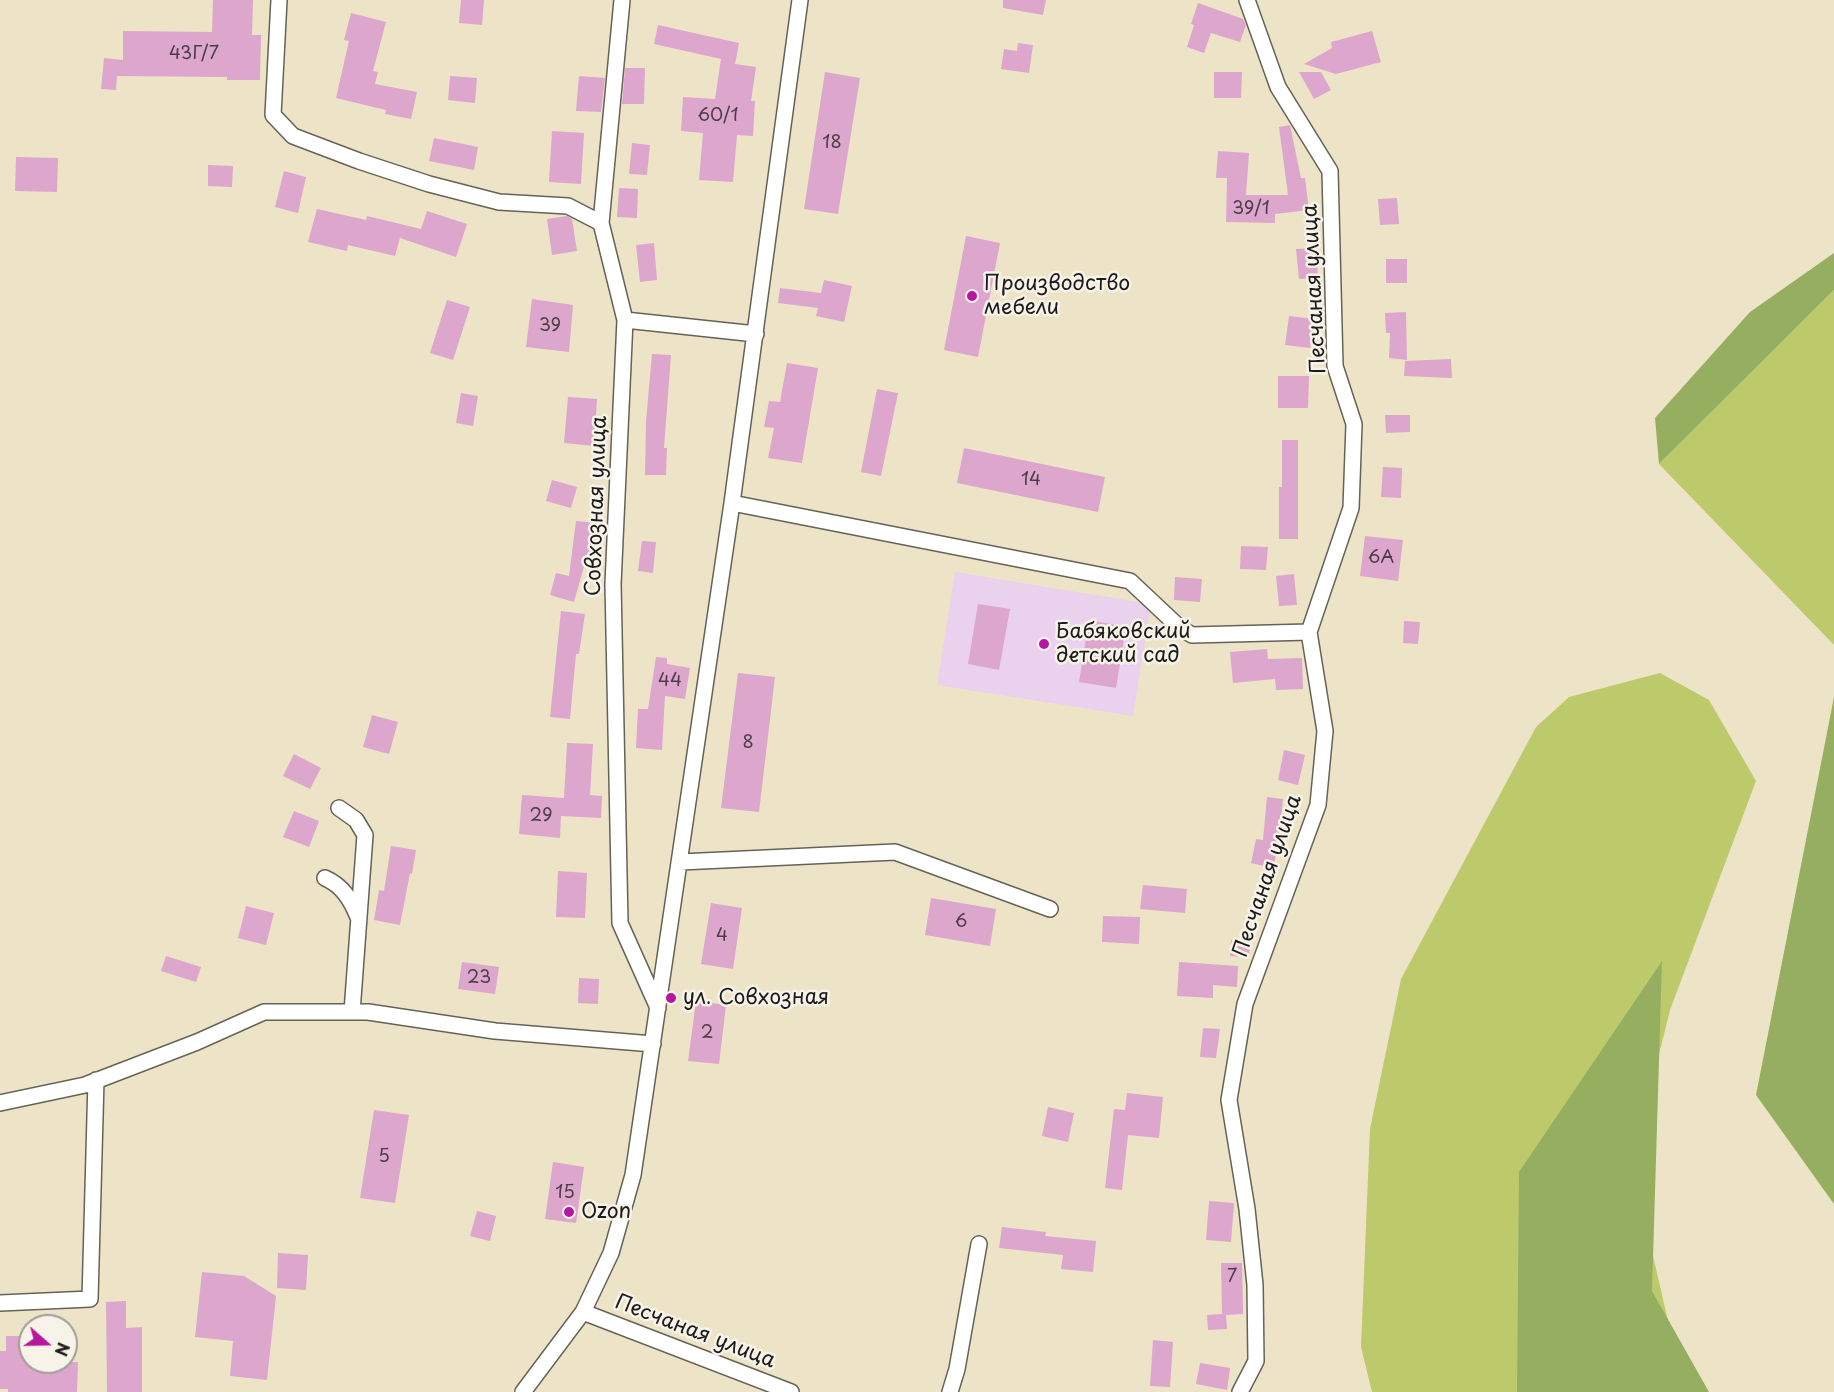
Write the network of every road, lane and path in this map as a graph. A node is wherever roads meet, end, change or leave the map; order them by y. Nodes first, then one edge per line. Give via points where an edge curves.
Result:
1 (279, 0) edge
2 (622, 0) edge
3 (800, 0) edge
4 (1247, 0) edge
5 (601, 223) junction
6 (625, 320) junction
7 (756, 334) junction
8 (732, 503) junction
9 (1309, 632) junction
10 (339, 808) dead end
11 (680, 862) junction
12 (325, 878) dead end
13 (1050, 909) dead end
14 (360, 920) junction
15 (659, 1008) junction
16 (352, 1012) junction
17 (653, 1044) junction
18 (96, 1080) junction
19 (0, 1103) edge
20 (979, 1244) dead end
21 (0, 1303) edge
22 (583, 1312) junction
23 (523, 1392) edge
24 (791, 1392) edge
25 (950, 1392) edge
26 (1240, 1392) edge

1 - 5 street via 273,115 293,136 429,184 499,202 568,206
2 - 5 street, Совхозная улица
3 - 7 street
4 - 9 street, Песчаная улица via 1278,87 1330,171 1335,366 1354,424 1352,508
5 - 6 street, Совхозная улица
6 - 7 street
6 - 15 street, Совхозная улица via 613,584 620,923
7 - 8 street
8 - 9 street via 1130,581 1192,635
8 - 11 street
9 - 26 street, Песчаная улица via 1325,731 1318,805 1245,1004 1228,1100 1247,1209 1255,1285 1256,1360
10 - 14 street via 356,820 365,835
11 - 13 street via 895,852
11 - 15 street
12 - 14 street via 351,900
14 - 16 street
15 - 17 street
16 - 17 street via 495,1031
16 - 18 street via 264,1012
17 - 22 street via 633,1175 611,1252
18 - 19 street
18 - 21 street via 90,1299
20 - 25 street
22 - 23 street
22 - 24 street, Песчаная улица

